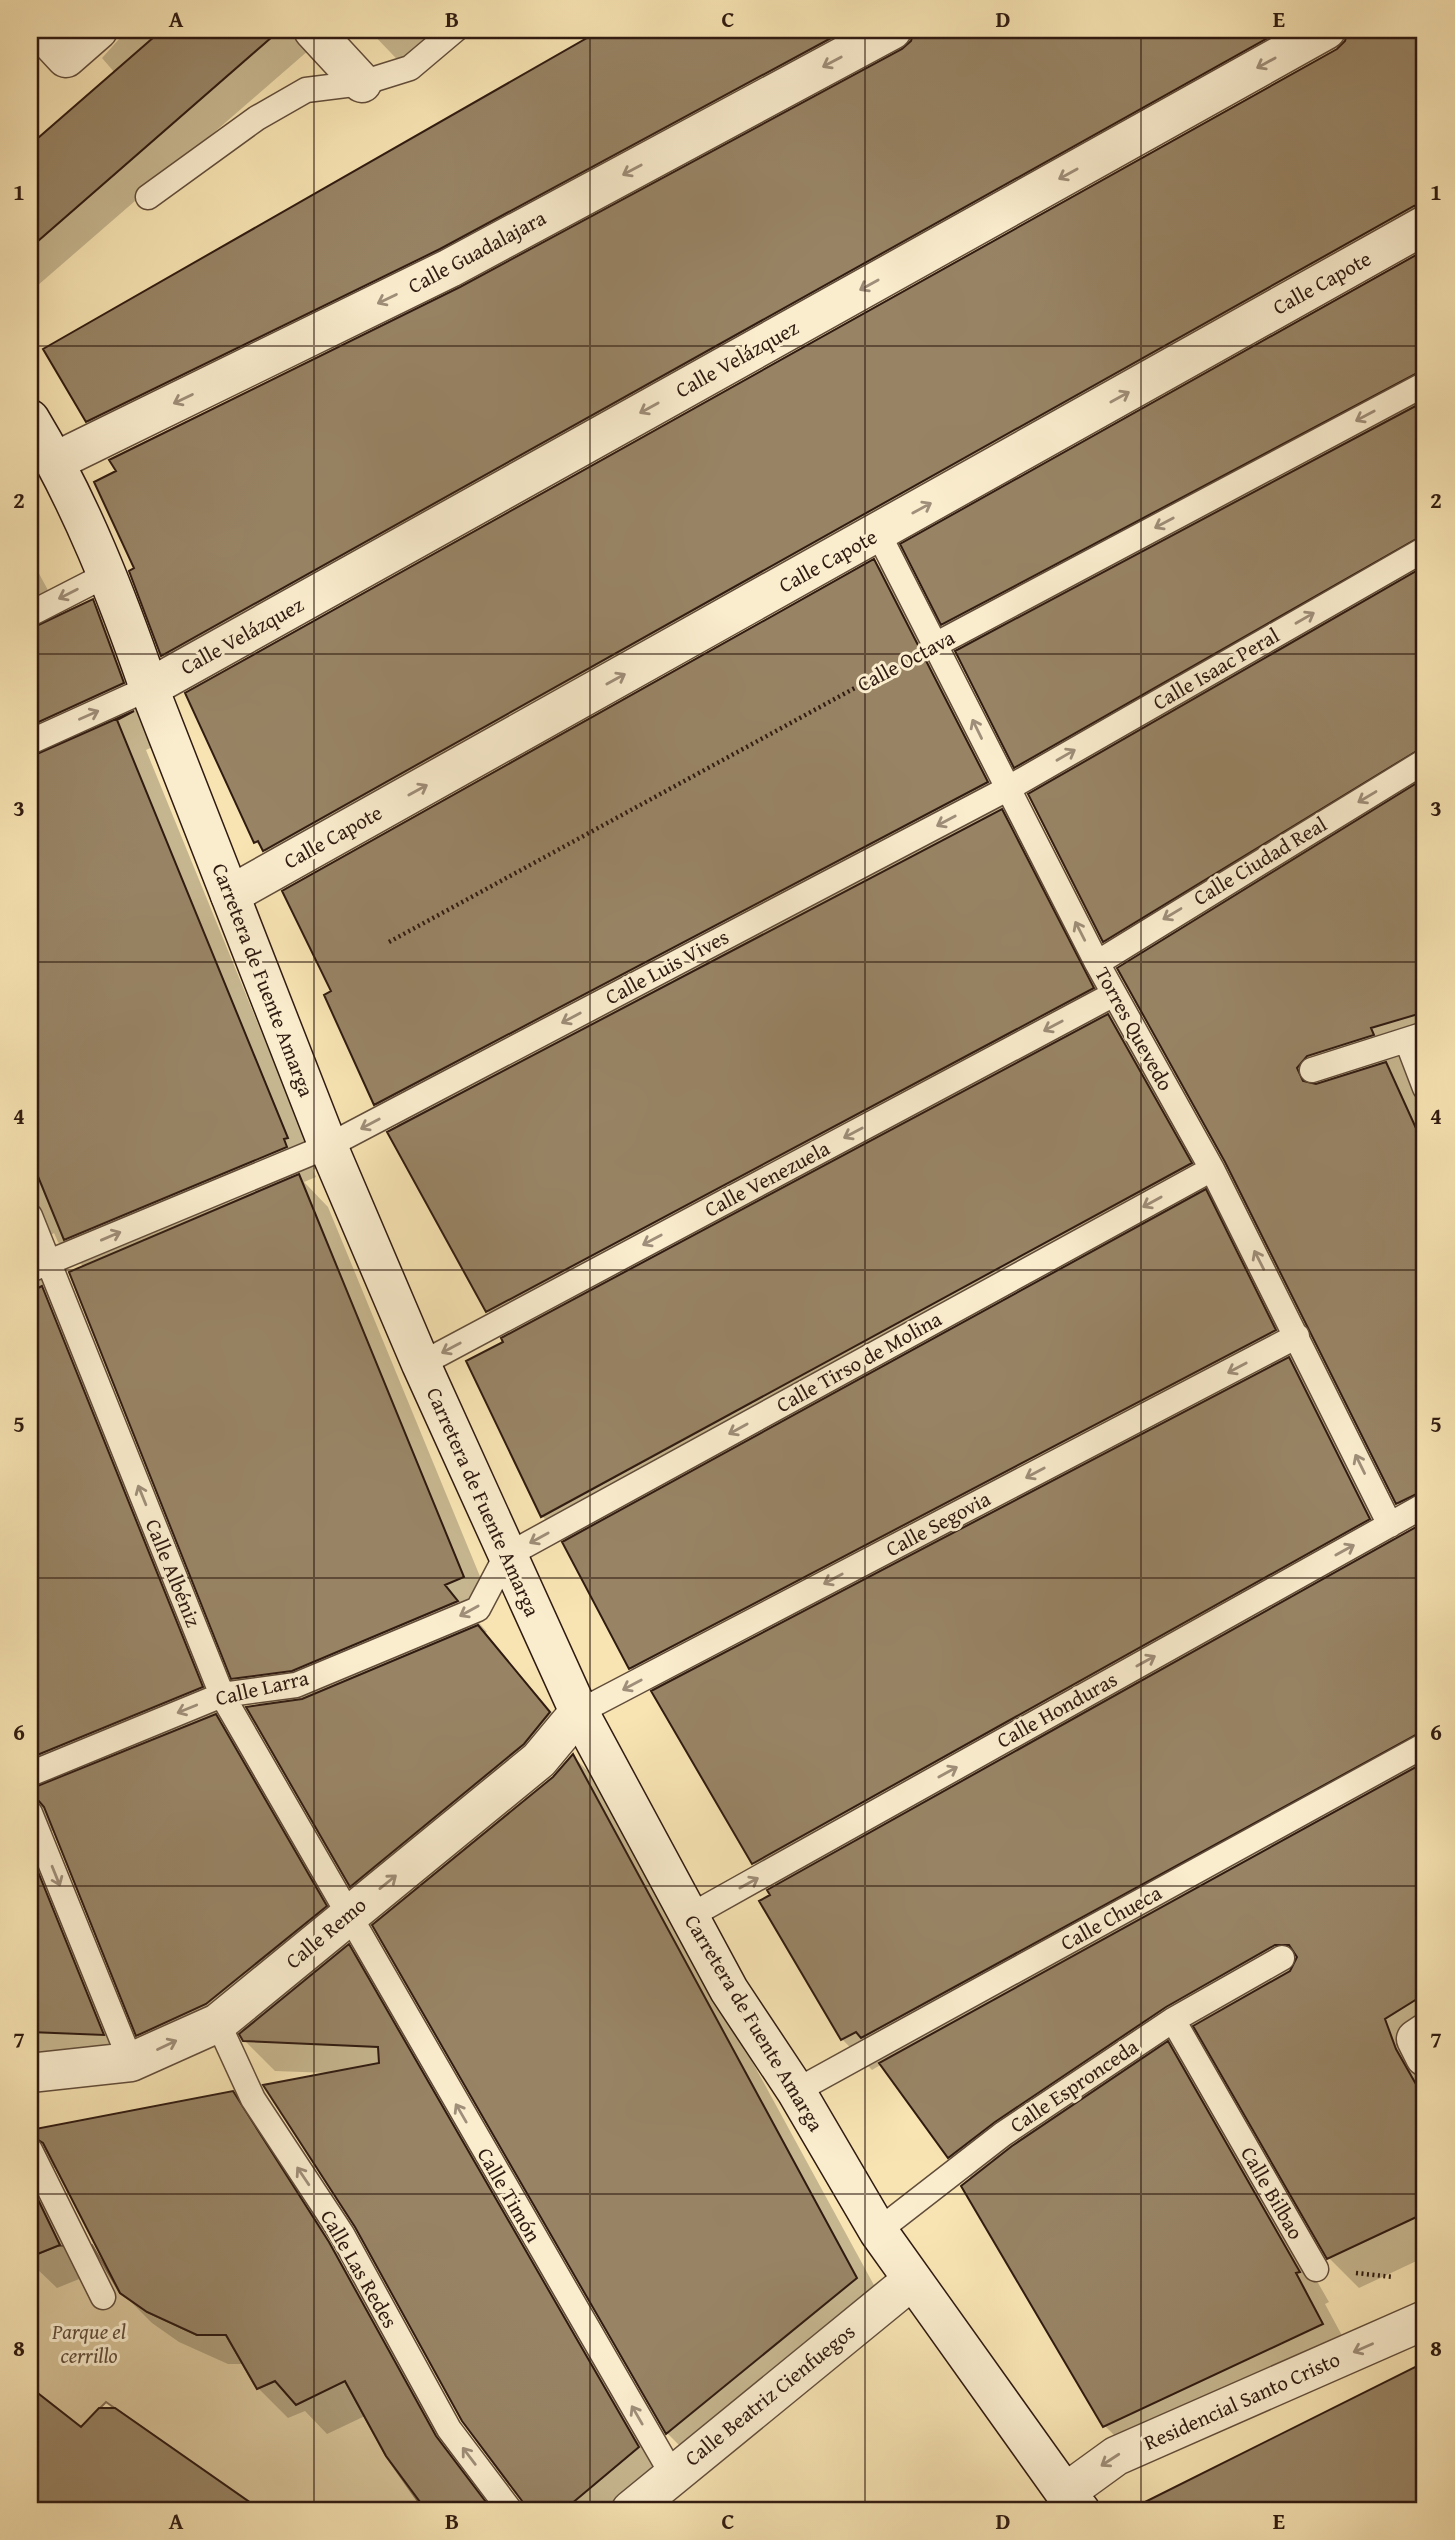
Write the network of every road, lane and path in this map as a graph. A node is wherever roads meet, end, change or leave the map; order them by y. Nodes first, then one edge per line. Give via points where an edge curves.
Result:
1 (40, 30) edge
2 (98, 30) edge
3 (313, 30) edge
4 (455, 30) edge
5 (892, 30) edge
6 (1326, 30) edge
7 (362, 83) junction
8 (148, 197) dead end
9 (1425, 225) edge
10 (1425, 384) edge
11 (30, 419) edge
12 (55, 461) junction
13 (878, 533) junction
14 (1425, 549) edge
15 (106, 575) junction
16 (30, 614) edge
17 (935, 645) junction
18 (149, 688) junction
19 (30, 742) edge
20 (1425, 761) edge
21 (1007, 789) junction
22 (230, 895) junction
23 (389, 943) dead end
24 (1097, 963) junction
25 (1114, 994) junction
26 (1416, 1037) edge
27 (1312, 1070) dead end
28 (1425, 1088) edge
29 (328, 1146) junction
30 (1212, 1169) junction
31 (30, 1216) edge
32 (39, 1266) edge
33 (1297, 1336) junction
34 (421, 1364) junction
35 (1425, 1505) edge
36 (1390, 1525) junction
37 (506, 1556) junction
38 (222, 1695) junction
39 (579, 1712) junction
40 (1425, 1745) edge
41 (30, 1774) edge
42 (30, 1813) edge
43 (347, 1915) junction
44 (690, 1916) junction
45 (1282, 1958) dead end
46 (1173, 2020) junction
47 (218, 2022) junction
48 (1425, 2033) edge
49 (1425, 2057) edge
50 (131, 2062) junction
51 (30, 2073) edge
52 (796, 2091) junction
53 (30, 2150) edge
54 (878, 2231) junction
55 (1316, 2269) joint
56 (1398, 2278) dead end
57 (911, 2281) junction
58 (103, 2297) dead end
59 (1425, 2320) edge
60 (672, 2474) junction
61 (1072, 2502) edge
62 (510, 2510) edge
63 (631, 2510) edge

1 - 2 street via 66,58
3 - 7 street
4 - 7 lane via 410,68
5 -> 12 street, Calle Guadalajara via 450,268
6 -> 18 street, Calle Velázquez
7 - 8 lane via 306,90 257,118
13 -> 9 street, Calle Capote
10 -> 17 lane, Calle Octava
11 - 12 street, Carretera de Fuente Amarga
12 - 15 street, Carretera de Fuente Amarga
13 - 17 lane, Torres Quevedo
22 -> 13 street, Calle Capote
21 -> 14 lane, Calle Isaac Peral
15 -> 16 lane
15 - 18 street, Carretera de Fuente Amarga
21 -> 17 lane, Torres Quevedo
17 - 23 path, Calle Octava
19 -> 18 lane
18 - 22 street, Carretera de Fuente Amarga
20 -> 24 lane, Calle Ciudad Real
24 -> 21 lane, Torres Quevedo
21 -> 29 lane, Calle Luis Vives
22 - 29 street, Carretera de Fuente Amarga
24 - 25 lane, Torres Quevedo
25 - 30 lane, Torres Quevedo
25 -> 34 lane, Calle Venezuela
26 - 27 lane
26 - 28 lane
32 -> 29 lane, Calle Luis Vives
29 - 34 street, Carretera de Fuente Amarga
33 -> 30 lane, Torres Quevedo
30 -> 37 lane, Calle Tirso de Molina
31 - 32 lane, Calle Albéniz
38 -> 32 lane, Calle Albéniz
36 -> 33 lane, Torres Quevedo
33 -> 39 lane, Calle Segovia
34 - 37 street, Carretera de Fuente Amarga
35 - 36 lane, Calle Honduras
44 -> 36 lane, Calle Honduras
37 -> 38 lane, Calle Larra via 478,1609 296,1685
37 - 39 street, Carretera de Fuente Amarga
38 -> 41 lane, Calle Larra
38 - 43 lane, Calle Albéniz
43 -> 39 street, Calle Remo via 539,1760
39 - 44 street, Carretera de Fuente Amarga
40 - 52 lane, Calle Chueca
42 -> 50 lane
43 - 47 street, Calle Remo
60 -> 43 lane, Calle Timón
44 - 52 street, Carretera de Fuente Amarga via 729,1990
45 - 46 lane, Calle Espronceda
46 - 54 lane, Calle Espronceda via 1003,2134
46 - 55 lane, Calle Bilbao
50 -> 47 street, Calle Remo
62 -> 47 lane, Calle Las Redes via 449,2429 342,2234 253,2099
48 - 49 street via 1416,2039
50 - 51 street, Calle Remo
52 - 54 street, Carretera de Fuente Amarga
53 - 58 lane
54 - 57 street, Carretera de Fuente Amarga
55 - 56 path
57 - 60 street, Calle Beatriz Cienfuegos
57 - 61 street, Carretera de Fuente Amarga
59 -> 61 street, Residencial Santo Cristo via 1116,2456
60 - 63 street, Calle Beatriz Cienfuegos

